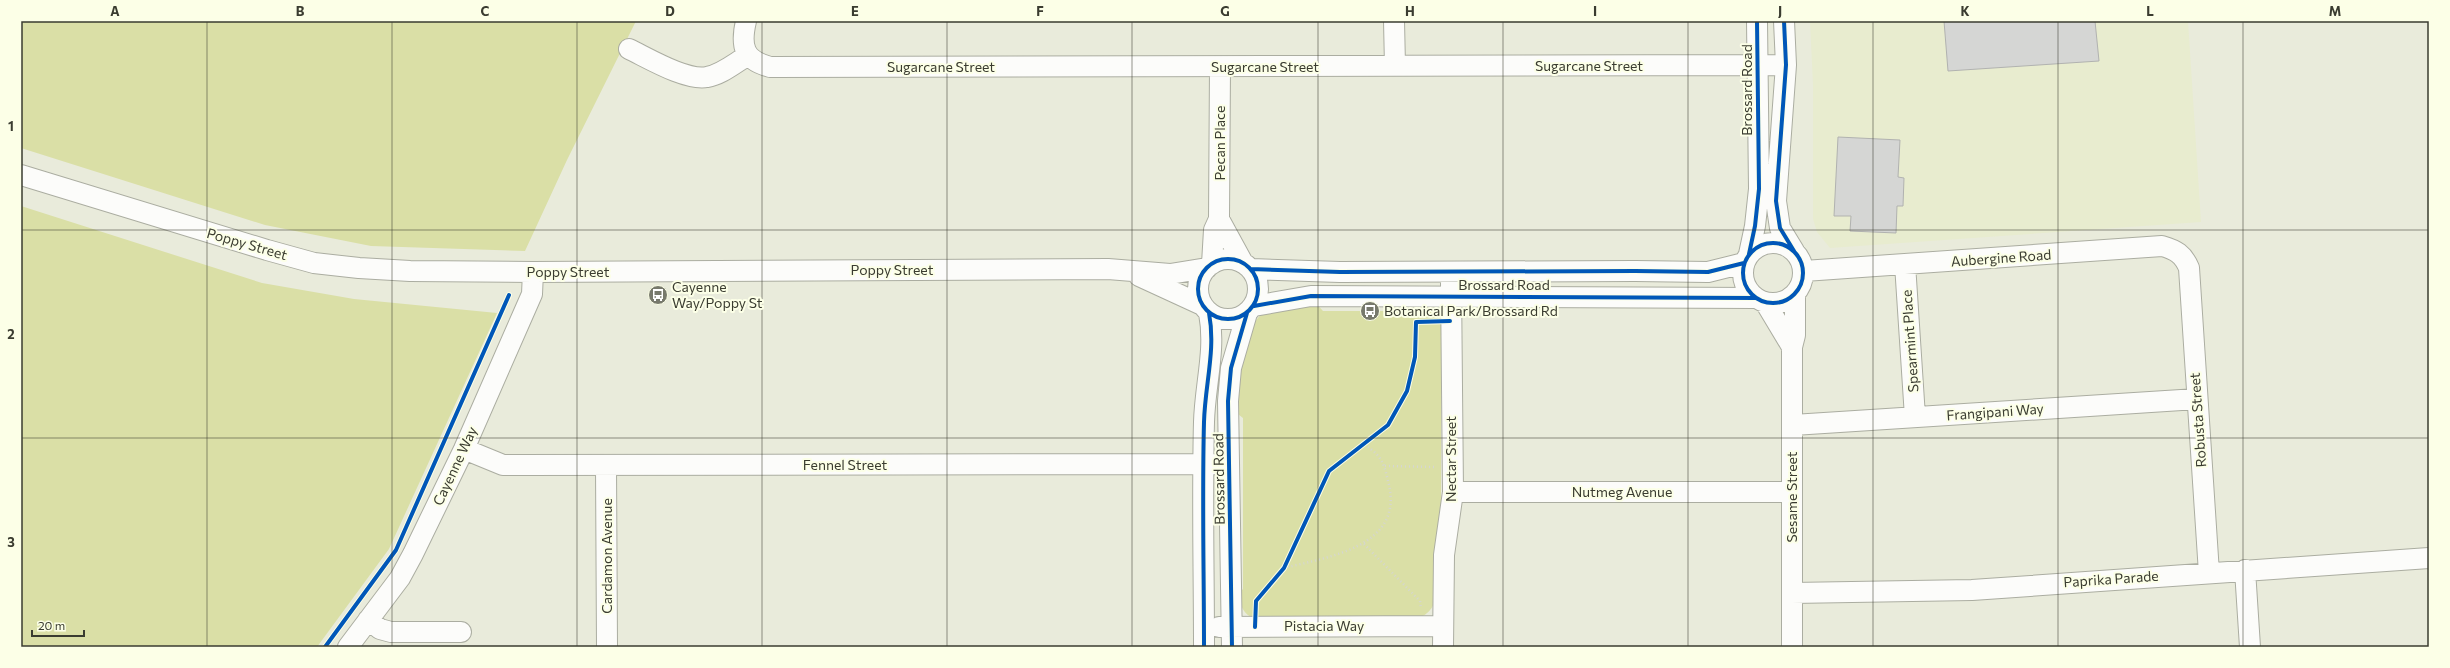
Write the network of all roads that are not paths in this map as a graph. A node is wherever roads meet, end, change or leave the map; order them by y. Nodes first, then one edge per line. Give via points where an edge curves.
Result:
1 (746, 21) edge
2 (1394, 21) edge
3 (1757, 21) edge
4 (1784, 21) edge
5 (629, 49) dead end
6 (747, 56) junction
7 (1786, 65) junction
8 (1395, 66) junction
9 (1758, 66) junction
10 (1220, 67) junction
11 (21, 175) edge
12 (1219, 220) junction
13 (1794, 251) junction
14 (1747, 259) junction
15 (1905, 264) junction
16 (1209, 266) junction
17 (1247, 266) junction
18 (2189, 268) joint
19 (1129, 271) junction
20 (1451, 271) junction
21 (1804, 271) junction
22 (533, 272) junction
23 (1795, 294) junction
24 (1451, 296) junction
25 (1760, 300) junction
26 (1206, 309) junction
27 (1250, 310) junction
28 (1792, 346) junction
29 (2197, 399) junction
30 (1915, 417) junction
31 (1793, 425) junction
32 (464, 449) junction
33 (1204, 464) junction
34 (1229, 464) junction
35 (606, 466) junction
36 (1452, 492) junction
37 (1792, 492) junction
38 (2429, 558) edge
39 (2245, 570) junction
40 (2209, 572) junction
41 (1792, 593) junction
42 (368, 620) junction
43 (1443, 626) junction
44 (1204, 627) junction
45 (1232, 627) junction
46 (461, 632) dead end
47 (348, 647) edge
48 (607, 647) edge
49 (1204, 647) edge
50 (1232, 647) edge
51 (1443, 647) edge
52 (1792, 647) edge
53 (2250, 647) edge

1 - 6 street via 744,45
2 - 8 street
3 - 9 street, Brossard Road
4 - 7 street
5 - 6 street via 696,77 718,74
6 - 10 street, Sugarcane Street via 755,63 770,67
7 - 9 street, Sugarcane Street
7 - 13 street via 1776,201 1780,228
8 - 9 street, Sugarcane Street
8 - 10 street, Sugarcane Street
9 - 14 street, Brossard Road via 1759,189 1755,226
10 - 12 street, Pecan Place
11 - 22 street, Poppy Street via 314,263 410,271
12 - 16 street, Pecan Place via 1214,230
12 - 17 street, Pecan Place
13 - 14 street via 1776,243 1766,244
13 - 21 street
14 - 20 street, Brossard Road via 1708,272 1687,273
14 - 25 street via 1742,273 1744,283
15 - 18 street, Aubergine Road via 2162,246 2176,250 2184,257
15 - 21 street, Aubergine Road
15 - 30 street, Spearmint Place
16 - 17 street via 1227,259
16 - 19 street, Poppy Street via 1176,274
16 - 26 street via 1201,276 1198,286
17 - 20 street, Brossard Road via 1324,272
17 - 27 street via 1259,287
18 - 29 street, Robusta Street
19 - 22 street, Poppy Street via 1108,269
19 - 26 street, Poppy Street
20 - 24 street, Nectar Street
21 - 23 street
22 - 32 street, Cayenne Way via 532,294
23 - 25 street via 1775,304
23 - 28 street, Sesame Street via 1795,335
24 - 25 street, Brossard Road
24 - 27 street, Brossard Road via 1311,296
24 - 36 street, Nectar Street
25 - 28 street
26 - 27 street via 1228,320
26 - 33 street, Brossard Road via 1213,342 1205,399
27 - 34 street, Brossard Road via 1232,368 1228,401
28 - 31 street, Sesame Street
29 - 30 street, Frangipani Way
29 - 40 street, Robusta Street
30 - 31 street, Frangipani Way
31 - 37 street, Sesame Street
32 - 35 street, Fennel Street via 503,465
32 - 42 street, Cayenne Way via 400,578
33 - 34 street, Fennel Street
33 - 35 street, Fennel Street
33 - 44 street, Brossard Road
34 - 45 street, Brossard Road
35 - 48 street, Cardamon Avenue
36 - 37 street, Nutmeg Avenue
36 - 43 street, Nectar Street via 1444,554
37 - 41 street, Sesame Street
38 - 39 street, Paprika Parade
39 - 40 street, Paprika Parade
39 - 53 street
40 - 41 street, Paprika Parade via 1972,590
41 - 52 street, Sesame Street
42 - 46 street via 380,629 391,632
42 - 47 street, Cayenne Way
43 - 45 street, Pistacia Way
43 - 51 street, Nectar Street
44 - 45 street, Pistacia Way
44 - 49 street, Brossard Road
45 - 50 street, Brossard Road

